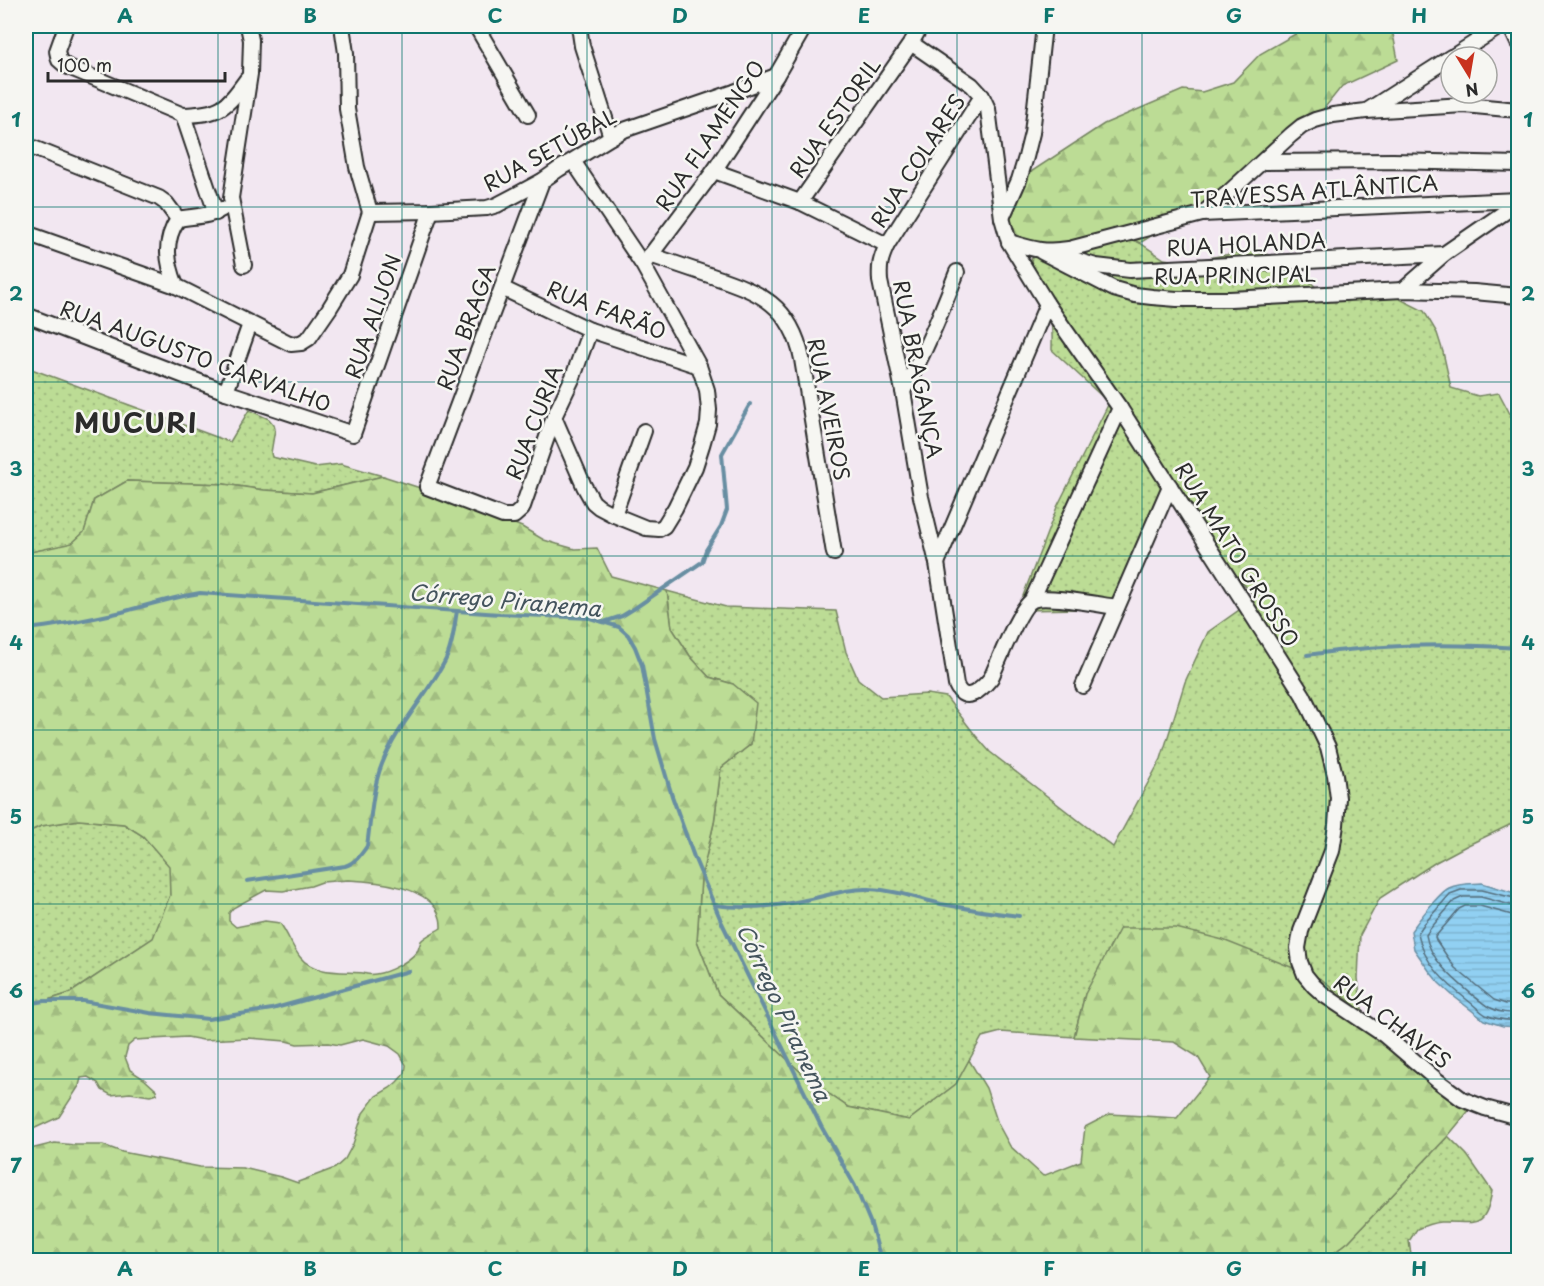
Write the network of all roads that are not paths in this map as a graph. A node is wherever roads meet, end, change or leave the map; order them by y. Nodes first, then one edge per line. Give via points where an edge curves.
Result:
1 (66, 26) edge
2 (249, 26) edge
3 (342, 26) edge
4 (476, 26) edge
5 (579, 26) edge
6 (806, 26) edge
7 (921, 26) edge
8 (1044, 26) edge
9 (1501, 26) edge
10 (1510, 26) edge
11 (911, 43) junction
12 (1518, 43) edge
13 (1470, 45) edge
14 (1439, 65) edge
15 (250, 74) junction
16 (776, 75) junction
17 (982, 96) junction
18 (1518, 110) edge
19 (1366, 111) junction
20 (183, 115) junction
21 (528, 115) dead end
22 (610, 137) junction
23 (26, 146) edge
24 (573, 161) junction
25 (1263, 162) junction
26 (1518, 164) edge
27 (714, 171) junction
28 (542, 181) junction
29 (231, 198) junction
30 (800, 202) junction
31 (1516, 207) edge
32 (431, 211) junction
33 (370, 212) junction
34 (216, 213) junction
35 (1202, 214) junction
36 (1002, 218) junction
37 (178, 219) junction
38 (26, 233) edge
39 (1010, 242) junction
40 (886, 245) junction
41 (1047, 251) junction
42 (1444, 254) junction
43 (646, 260) junction
44 (244, 265) dead end
45 (957, 272) dead end
46 (176, 286) junction
47 (502, 288) junction
48 (1403, 290) junction
49 (1518, 296) edge
50 (1047, 304) junction
51 (26, 315) edge
52 (250, 324) junction
53 (590, 330) junction
54 (699, 366) junction
55 (226, 392) junction
56 (903, 392) junction
57 (1120, 408) junction
58 (554, 417) junction
59 (644, 430) dead end
60 (353, 434) joint
61 (1170, 486) junction
62 (614, 515) junction
63 (503, 516) joint
64 (834, 553) dead end
65 (938, 564) junction
66 (1032, 600) junction
67 (1118, 607) junction
68 (1083, 686) dead end
69 (1307, 915) joint
70 (1518, 1117) edge

1 - 20 street via 57,51 66,66
2 - 15 street
3 - 33 street via 347,109
4 - 21 street
5 - 22 street
6 - 16 street, RUA FLAMENGO
7 - 11 street, RUA ESTORIL
8 - 36 street via 1032,133 1019,180
9 - 13 street
10 - 12 street
11 - 17 street
11 - 30 street, RUA ESTORIL
14 - 19 street
15 - 20 street via 217,111
15 - 29 street
16 - 22 street, RUA SETÚBAL
16 - 27 street, RUA FLAMENGO
17 - 36 street via 988,109
17 - 40 street, RUA COLARES
18 - 19 street via 1464,105
19 - 25 street via 1315,120 1291,135
20 - 34 street
22 - 24 street, RUA SETÚBAL
23 - 37 street via 159,198
24 - 28 street, RUA SETÚBAL
24 - 43 street
25 - 26 street
25 - 35 street
27 - 30 street
27 - 43 street, RUA FLAMENGO
28 - 32 street, RUA SETÚBAL via 487,208
28 - 47 street, RUA BRAGA
29 - 34 street
29 - 44 street
30 - 40 street
31 - 35 street, TRAVESSA ATLÂNTICA
31 - 42 street
32 - 33 street, RUA SETÚBAL
32 - 60 street, RUA ALIJON
33 - 52 street via 350,275 309,338 301,344 291,344
34 - 37 street
35 - 41 street, TRAVESSA ATLÂNTICA via 1069,249
36 - 39 street
37 - 46 street via 168,244
38 - 46 street
39 - 41 street, TRAVESSA ATLÂNTICA
39 - 50 street, RUA MATO GROSSO
40 - 56 street, RUA BRAGANÇA via 880,275
41 - 42 street, RUA HOLANDA via 1074,261 1130,270
41 - 48 street, RUA PRINCIPAL via 1114,289 1152,297 1230,299
42 - 48 street
43 - 54 street
43 - 64 street, RUA AVEIROS via 744,287 765,298 787,320 802,359
45 - 56 street via 931,338
46 - 52 street
47 - 53 street, RUA FARÃO
47 - 63 street, RUA BRAGA via 428,487
48 - 49 street, RUA PRINCIPAL
50 - 57 street, RUA MATO GROSSO
50 - 65 street
51 - 55 street, RUA AUGUSTO CARVALHO
52 - 55 street
53 - 54 street, RUA FARÃO
53 - 58 street, RUA CURIA
54 - 62 street via 707,390 708,424 695,467 669,519 653,530
55 - 60 street, RUA AUGUSTO CARVALHO
56 - 65 street, RUA BRAGANÇA via 921,497
57 - 61 street, RUA MATO GROSSO
57 - 66 street
58 - 62 street via 593,502
58 - 63 street, RUA CURIA via 522,509 514,516
59 - 62 street
61 - 67 street
61 - 69 street, RUA MATO GROSSO via 1303,695 1328,747 1338,798 1336,825 1332,851
65 - 66 street, RUA BRAGANÇA via 956,685 962,694 980,691 991,678 1019,616
66 - 67 street via 1048,598
67 - 68 street
69 - 70 street, RUA CHAVES via 1298,948 1305,975 1314,986 1384,1035 1462,1099

